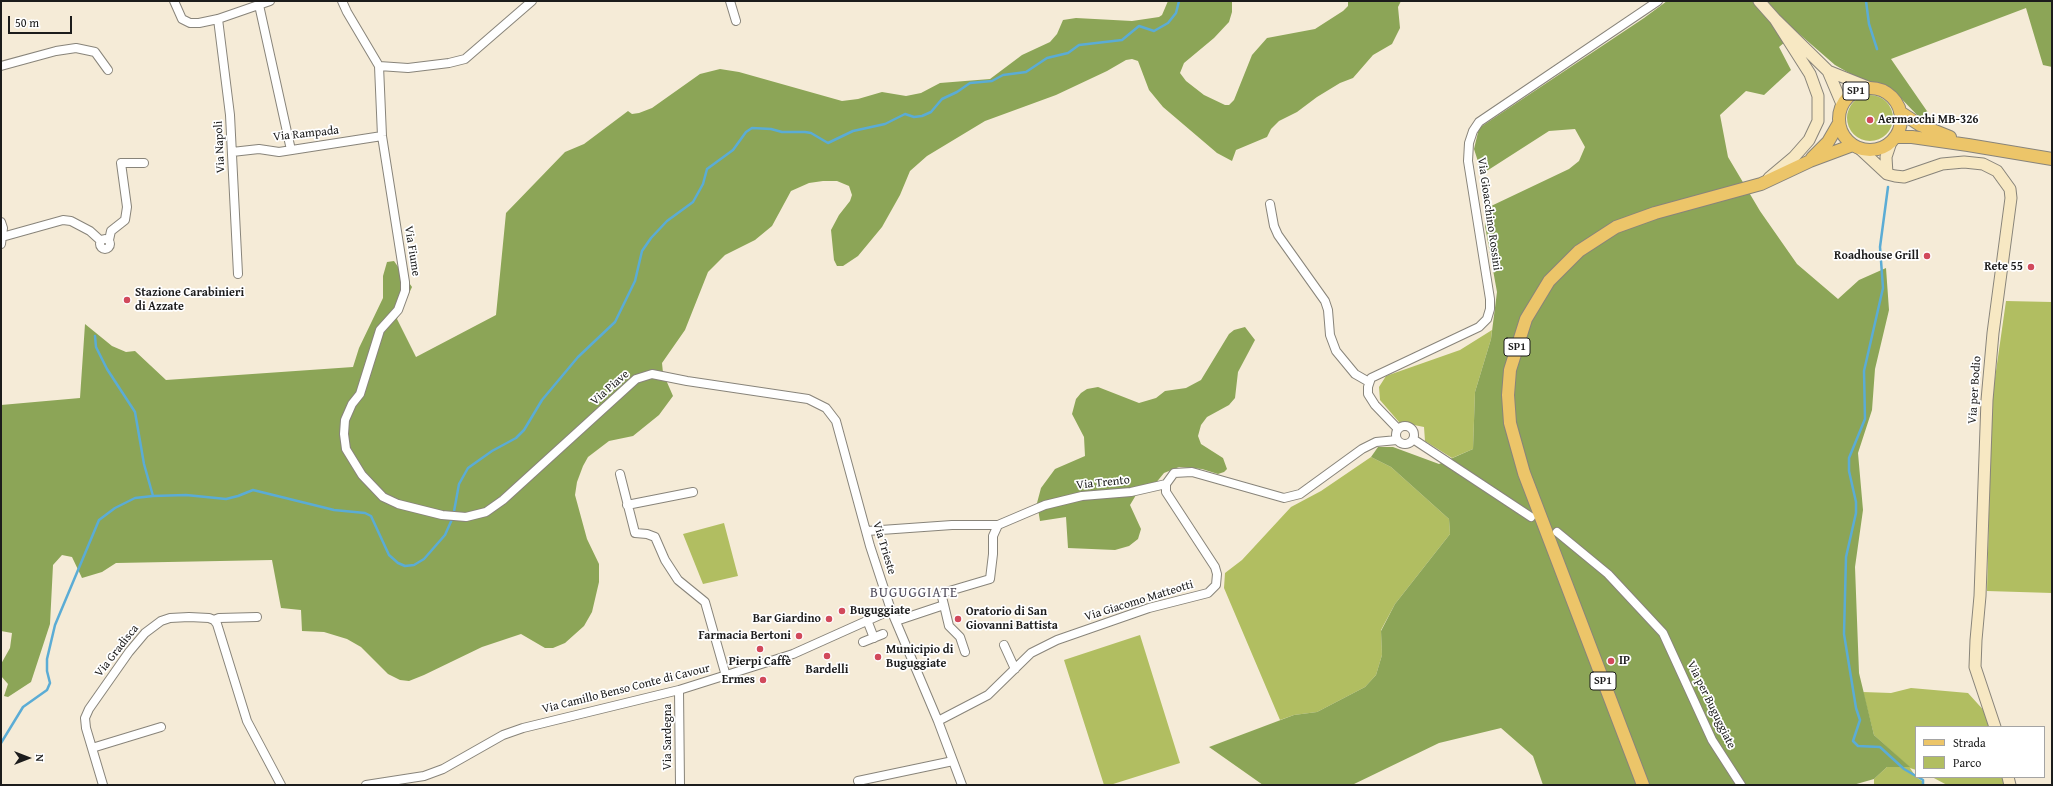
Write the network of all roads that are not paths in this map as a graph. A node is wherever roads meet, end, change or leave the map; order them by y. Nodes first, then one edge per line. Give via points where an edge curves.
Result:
1 (174, 1) edge
2 (270, 1) edge
3 (342, 1) edge
4 (532, 1) edge
5 (730, 1) edge
6 (1658, 1) edge
7 (1760, 1) edge
8 (259, 5) junction
9 (218, 19) junction
10 (1775, 19) junction
11 (736, 21) dead end
12 (1, 66) edge
13 (379, 66) junction
14 (108, 70) dead end
15 (1828, 71) junction
16 (1868, 87) junction
17 (1842, 104) junction
18 (1900, 112) junction
19 (1839, 123) junction
20 (382, 136) junction
21 (1893, 140) junction
22 (1968, 144) junction
23 (1856, 146) junction
24 (291, 150) junction
25 (232, 152) junction
26 (2052, 159) edge
27 (1810, 161) junction
28 (144, 163) dead end
29 (1887, 174) junction
30 (1761, 184) junction
31 (1270, 204) dead end
32 (1, 222) edge
33 (2, 240) edge
34 (238, 274) dead end
35 (1369, 382) junction
36 (826, 408) joint
37 (1398, 429) junction
38 (1397, 440) junction
39 (1413, 440) junction
40 (620, 474) dead end
41 (1166, 484) junction
42 (693, 492) dead end
43 (627, 505) junction
44 (466, 517) joint
45 (1531, 517) dead end
46 (998, 525) junction
47 (867, 531) junction
48 (1557, 532) dead end
49 (944, 605) junction
50 (891, 610) junction
51 (257, 617) dead end
52 (214, 620) junction
53 (866, 620) junction
54 (896, 621) junction
55 (884, 634) dead end
56 (874, 638) junction
57 (863, 642) dead end
58 (1004, 645) dead end
59 (965, 652) dead end
60 (1015, 669) junction
61 (726, 676) junction
62 (679, 690) junction
63 (938, 721) junction
64 (1995, 726) edge
65 (161, 727) dead end
66 (92, 748) junction
67 (953, 761) junction
68 (858, 781) dead end
69 (103, 785) edge
70 (281, 785) edge
71 (366, 785) edge
72 (680, 785) edge
73 (962, 785) edge
74 (1643, 785) edge
75 (1741, 785) edge

1 - 9 street via 182,19 190,23
2 - 8 street
3 - 13 street, Via Fiume
4 - 13 street via 465,58 449,63 408,68
5 - 11 street
6 - 35 street, Via Gioacchino Rossini via 1478,122 1469,143 1468,161 1490,299 1487,319 1480,327 1467,334 1376,375
7 - 10 street
8 - 9 street
8 - 24 street
9 - 25 street, Via Napoli
10 - 15 street
10 - 30 street via 1810,74 1818,96 1818,121 1809,140 1794,157
12 - 14 street via 76,48 95,52
13 - 20 street, Via Fiume
15 - 16 street
15 - 17 street
16 - 17 main road, SP1 via 1849,95
16 - 18 main road, SP1 via 1885,91 1895,100
17 - 19 main road, SP1
18 - 21 main road via 1901,121
18 - 22 main road, SP1 via 1920,125
19 - 23 main road via 1841,132
19 - 27 main road, SP1 via 1828,142
20 - 24 street, Via Rampada
20 - 44 street, Via Fiume via 405,291 398,310 384,325 376,340 360,394 345,420 346,449 362,474 383,497 398,504 442,515
21 - 22 main road, SP1 via 1912,137
21 - 23 main road, SP1 via 1876,149
21 - 29 street via 1886,157
22 - 26 main road, SP1
23 - 27 main road, SP1
23 - 29 street
24 - 25 street, Via Rampada via 279,152 259,149
25 - 34 street, Via Napoli
27 - 30 main road, SP1
28 - 33 street via 121,163 127,207 125,220 111,231 105,241 71,221 64,220
29 - 64 street, Via per Bodio via 1904,177 1942,164 1983,164 1997,171 2010,189 2011,198 1986,400 1980,596 1975,667
30 - 74 main road, SP1 via 1656,213 1616,227 1579,251 1549,281 1526,319 1510,370 1510,423 1524,472
31 - 35 street via 1274,226 1280,238 1325,301 1332,343 1347,365
32 - 33 street
35 - 37 street via 1368,394
36 - 44 street, Via Piave via 808,398 652,374 636,379 503,500 486,512
36 - 47 street, Via Trieste via 836,421
37 - 38 street
37 - 39 street via 1404,426 1410,428 1414,433
38 - 39 street via 1406,444
38 - 41 street via 1376,442 1362,448 1300,494 1284,498 1192,472 1174,473
39 - 45 street
40 - 43 street
41 - 46 street, Via Trento via 1130,492 1082,496 1044,505
41 - 60 street, Via Giacomo Matteotti via 1166,492 1214,567 1217,574 1216,584 1208,593 1149,608 1057,640 1031,653
42 - 43 street
43 - 61 street via 635,533 655,538 678,580 705,602
46 - 47 street, Via Trento via 952,525
46 - 49 street via 993,536 990,579 946,592 942,597
47 - 50 street, Via Trieste
48 - 75 street, Via per Buguggiate via 1608,574 1663,633 1712,740
49 - 54 street
49 - 59 street via 949,626 960,637
50 - 53 street, Via Camillo Benso Conte di Cavour
50 - 54 street, Via Trieste
51 - 52 street, Via Gradisca
52 - 66 street, Via Gradisca via 170,618 146,632 89,709 85,718
52 - 70 street via 247,721
53 - 56 street
53 - 61 street, Via Camillo Benso Conte di Cavour via 793,654
54 - 63 street, Via Trieste
55 - 56 street
56 - 57 street
58 - 60 street
60 - 63 street, Via Giacomo Matteotti via 988,695
61 - 62 street, Via Camillo Benso Conte di Cavour
62 - 71 street, Via Camillo Benso Conte di Cavour via 523,728 503,735 443,769 424,776
62 - 72 street, Via Sardegna
63 - 67 street, Via Trieste
65 - 66 street
66 - 69 street, Via Gradisca
67 - 68 street
67 - 73 street, Via Trieste

